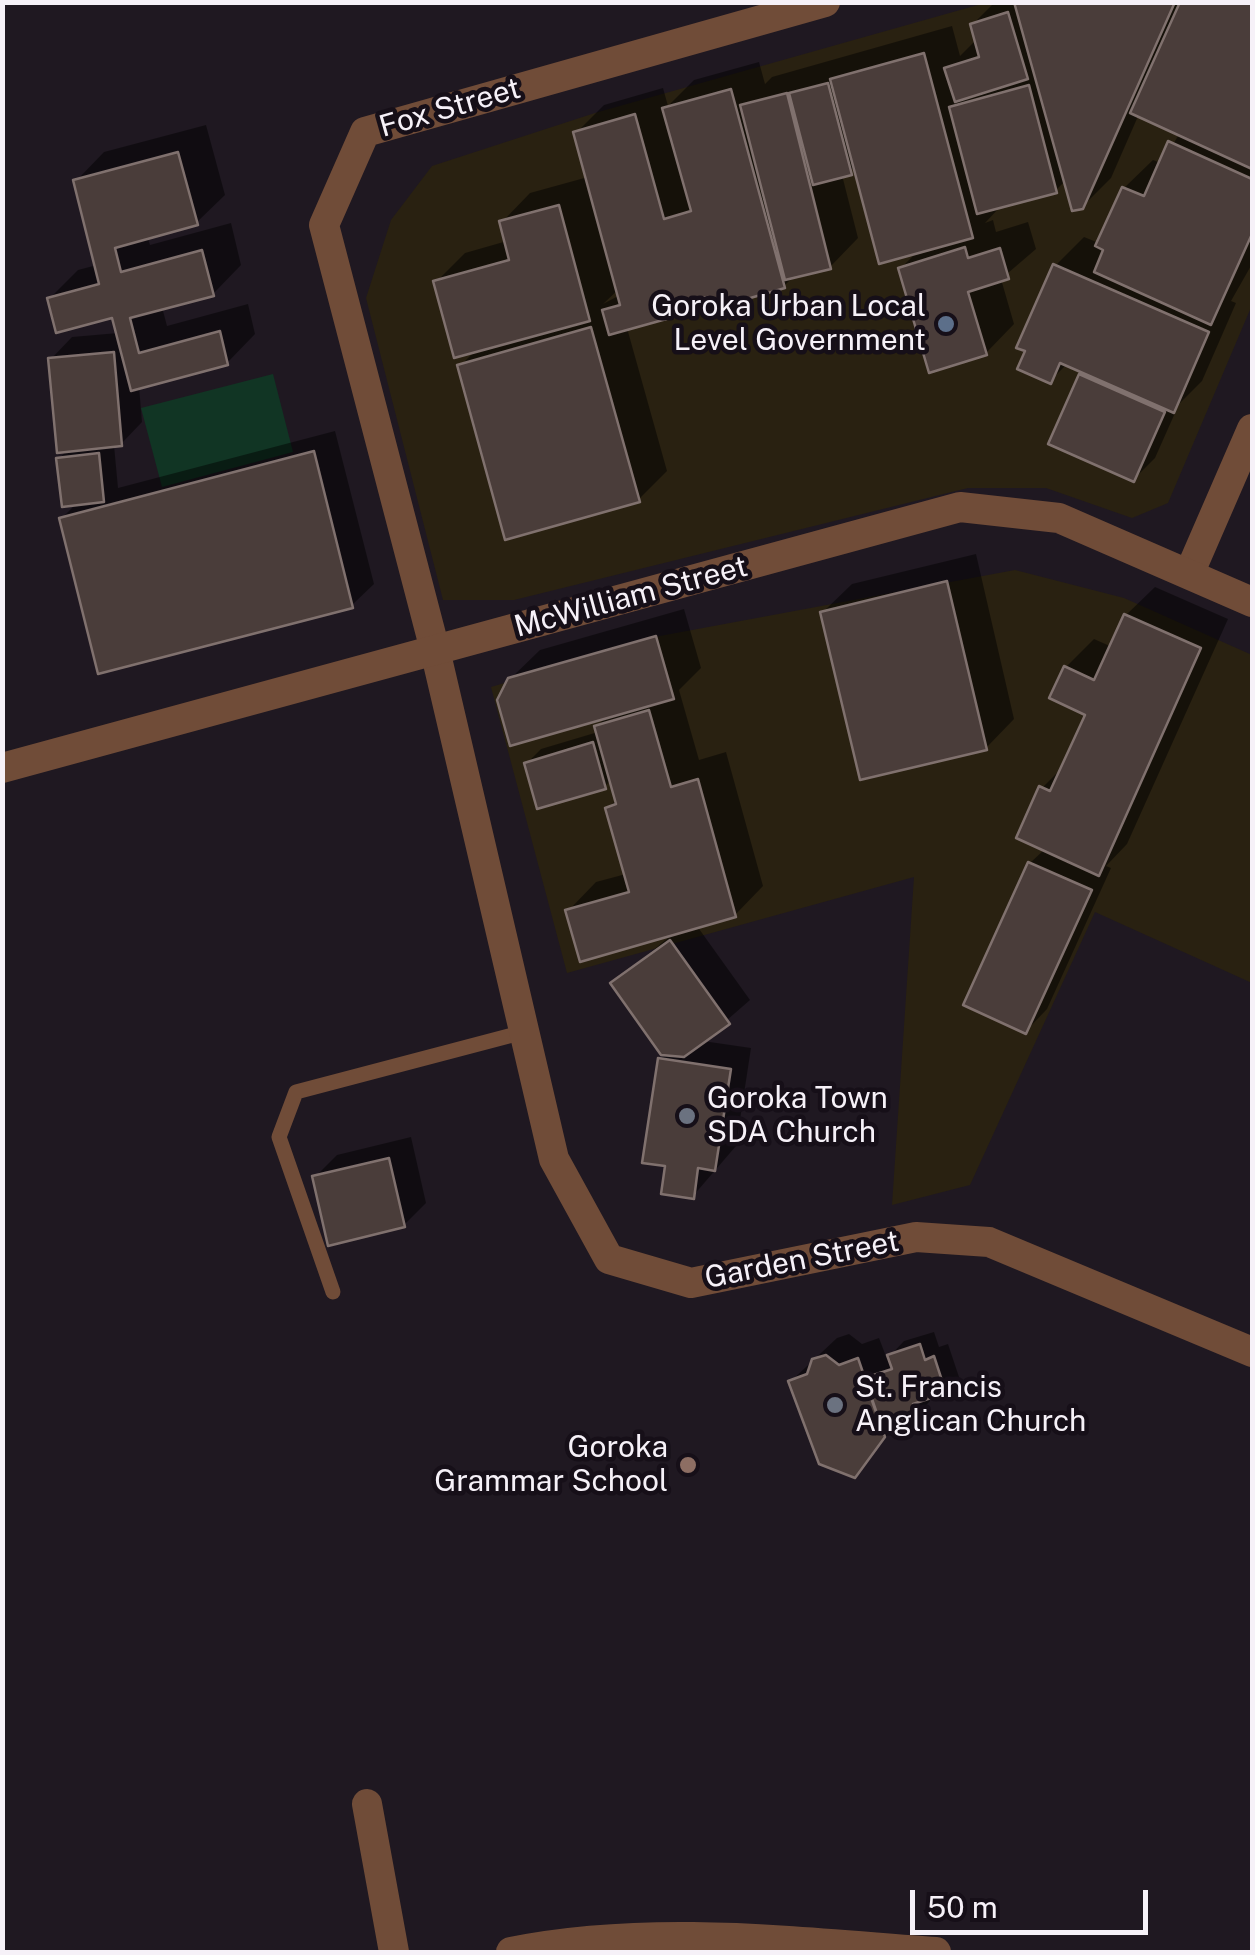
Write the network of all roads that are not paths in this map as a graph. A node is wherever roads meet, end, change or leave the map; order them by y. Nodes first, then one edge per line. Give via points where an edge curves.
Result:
1 (825, 2) edge
2 (1252, 429) edge
3 (1189, 574) junction
4 (1252, 602) edge
5 (435, 650) junction
6 (2, 768) edge
7 (524, 1032) junction
8 (333, 1292) dead end
9 (1252, 1352) edge
10 (367, 1804) dead end
11 (394, 1952) edge
12 (516, 1952) edge
13 (936, 1952) edge

1 - 5 street, Fox Street via 365,132 324,225
2 - 3 street
3 - 4 street, McWilliam Street
3 - 5 street, McWilliam Street via 1059,518 960,507
5 - 6 street, McWilliam Street
5 - 7 street, Garden Street
7 - 8 lane via 296,1092 278,1137
7 - 9 street, Garden Street via 554,1159 609,1259 691,1283 916,1238 989,1242
10 - 11 street
12 - 13 street via 606,1939 730,1937

